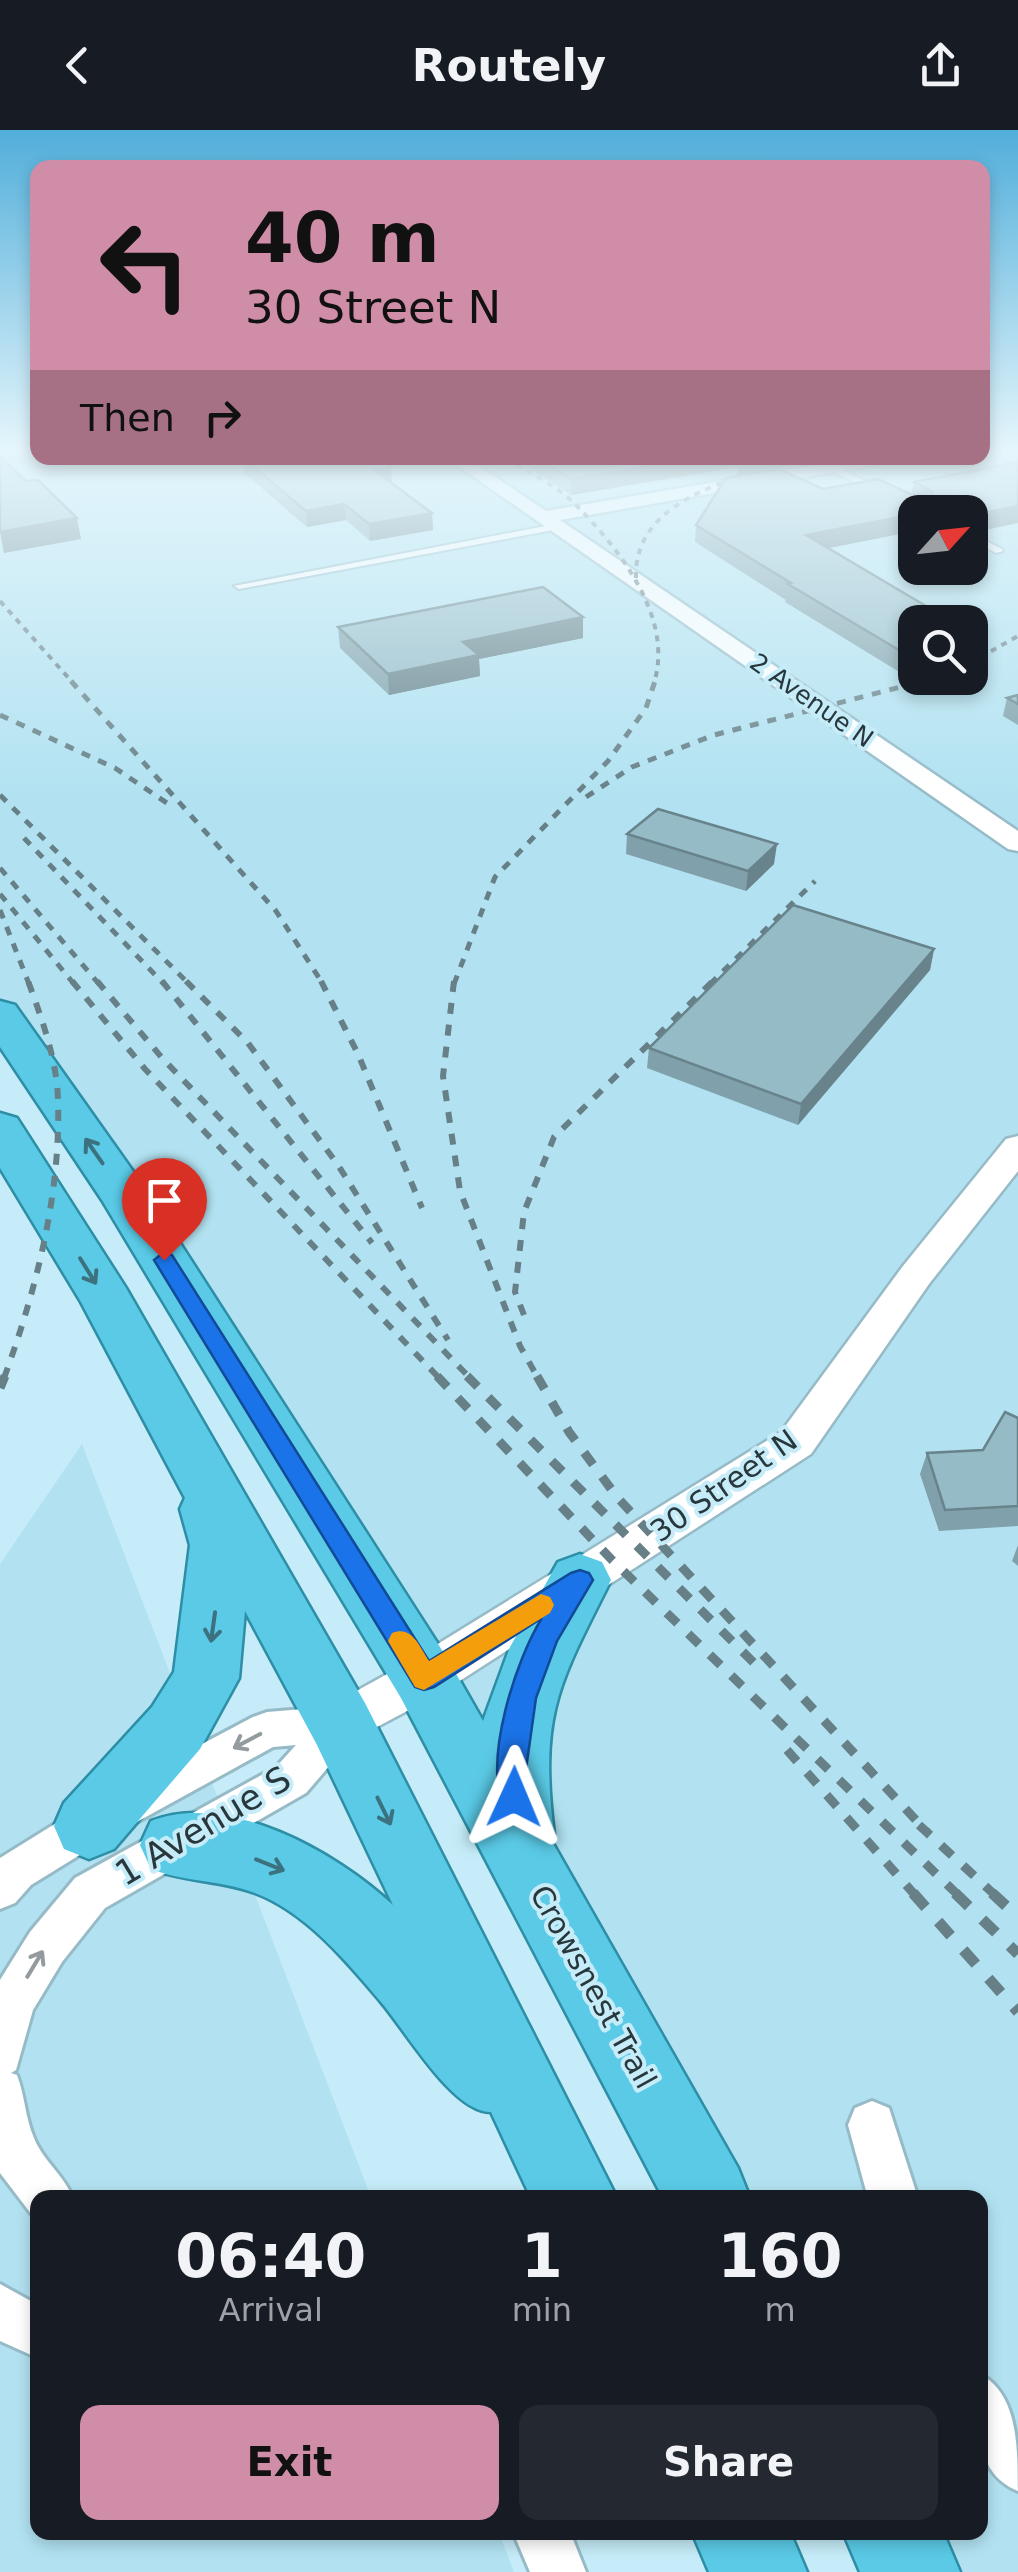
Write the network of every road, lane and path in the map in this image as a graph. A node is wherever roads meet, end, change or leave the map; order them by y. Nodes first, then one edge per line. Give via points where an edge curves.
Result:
1 (338, 566) edge
2 (617, 566) edge
3 (240, 586) dead end
4 (1018, 843) edge
5 (0, 1014) edge
6 (0, 1128) edge
7 (1018, 1148) edge
8 (196, 1463) junction
9 (580, 1580) junction
10 (424, 1678) junction
11 (341, 1724) junction
12 (89, 1826) junction
13 (176, 1845) junction
14 (520, 1852) junction
15 (0, 1888) edge
16 (0, 2054) edge
17 (0, 2092) edge
18 (872, 2126) dead end
19 (568, 2184) edge
20 (39, 2190) edge
21 (704, 2190) edge
22 (892, 2190) edge
23 (0, 2310) edge
24 (30, 2330) edge
25 (988, 2414) edge
26 (1018, 2464) edge
27 (544, 2540) edge
28 (743, 2540) edge
29 (894, 2540) edge
30 (558, 2572) edge
31 (759, 2572) edge
32 (912, 2572) edge

1 - 3 lane
2 - 4 street, 2 Avenue N
10 -> 5 highway, Crowsnest Trail via 124,1195
6 -> 8 highway
7 - 9 street, 30 Street N via 916,1275 796,1443
8 - 11 highway
8 -> 12 highway via 221,1545 206,1678 176,1728
9 - 10 street, 30 Street N
9 - 14 highway via 545,1636 522,1698 512,1769
10 - 11 street, 30 Street N
10 - 14 highway, Crowsnest Trail
11 -> 12 street, 1 Avenue S via 267,1730
11 - 13 street, 1 Avenue S via 291,1780
11 -> 19 highway
12 - 15 street, 1 Avenue S
16 -> 13 street, 1 Avenue S via 12,2002 90,1893
13 -> 19 highway via 278,1866 330,1900 406,1970
14 - 21 highway, Crowsnest Trail
17 - 20 street via 4,2129
18 - 22 street
23 - 24 street
25 - 26 street
27 - 30 street
28 - 31 highway
29 - 32 highway

